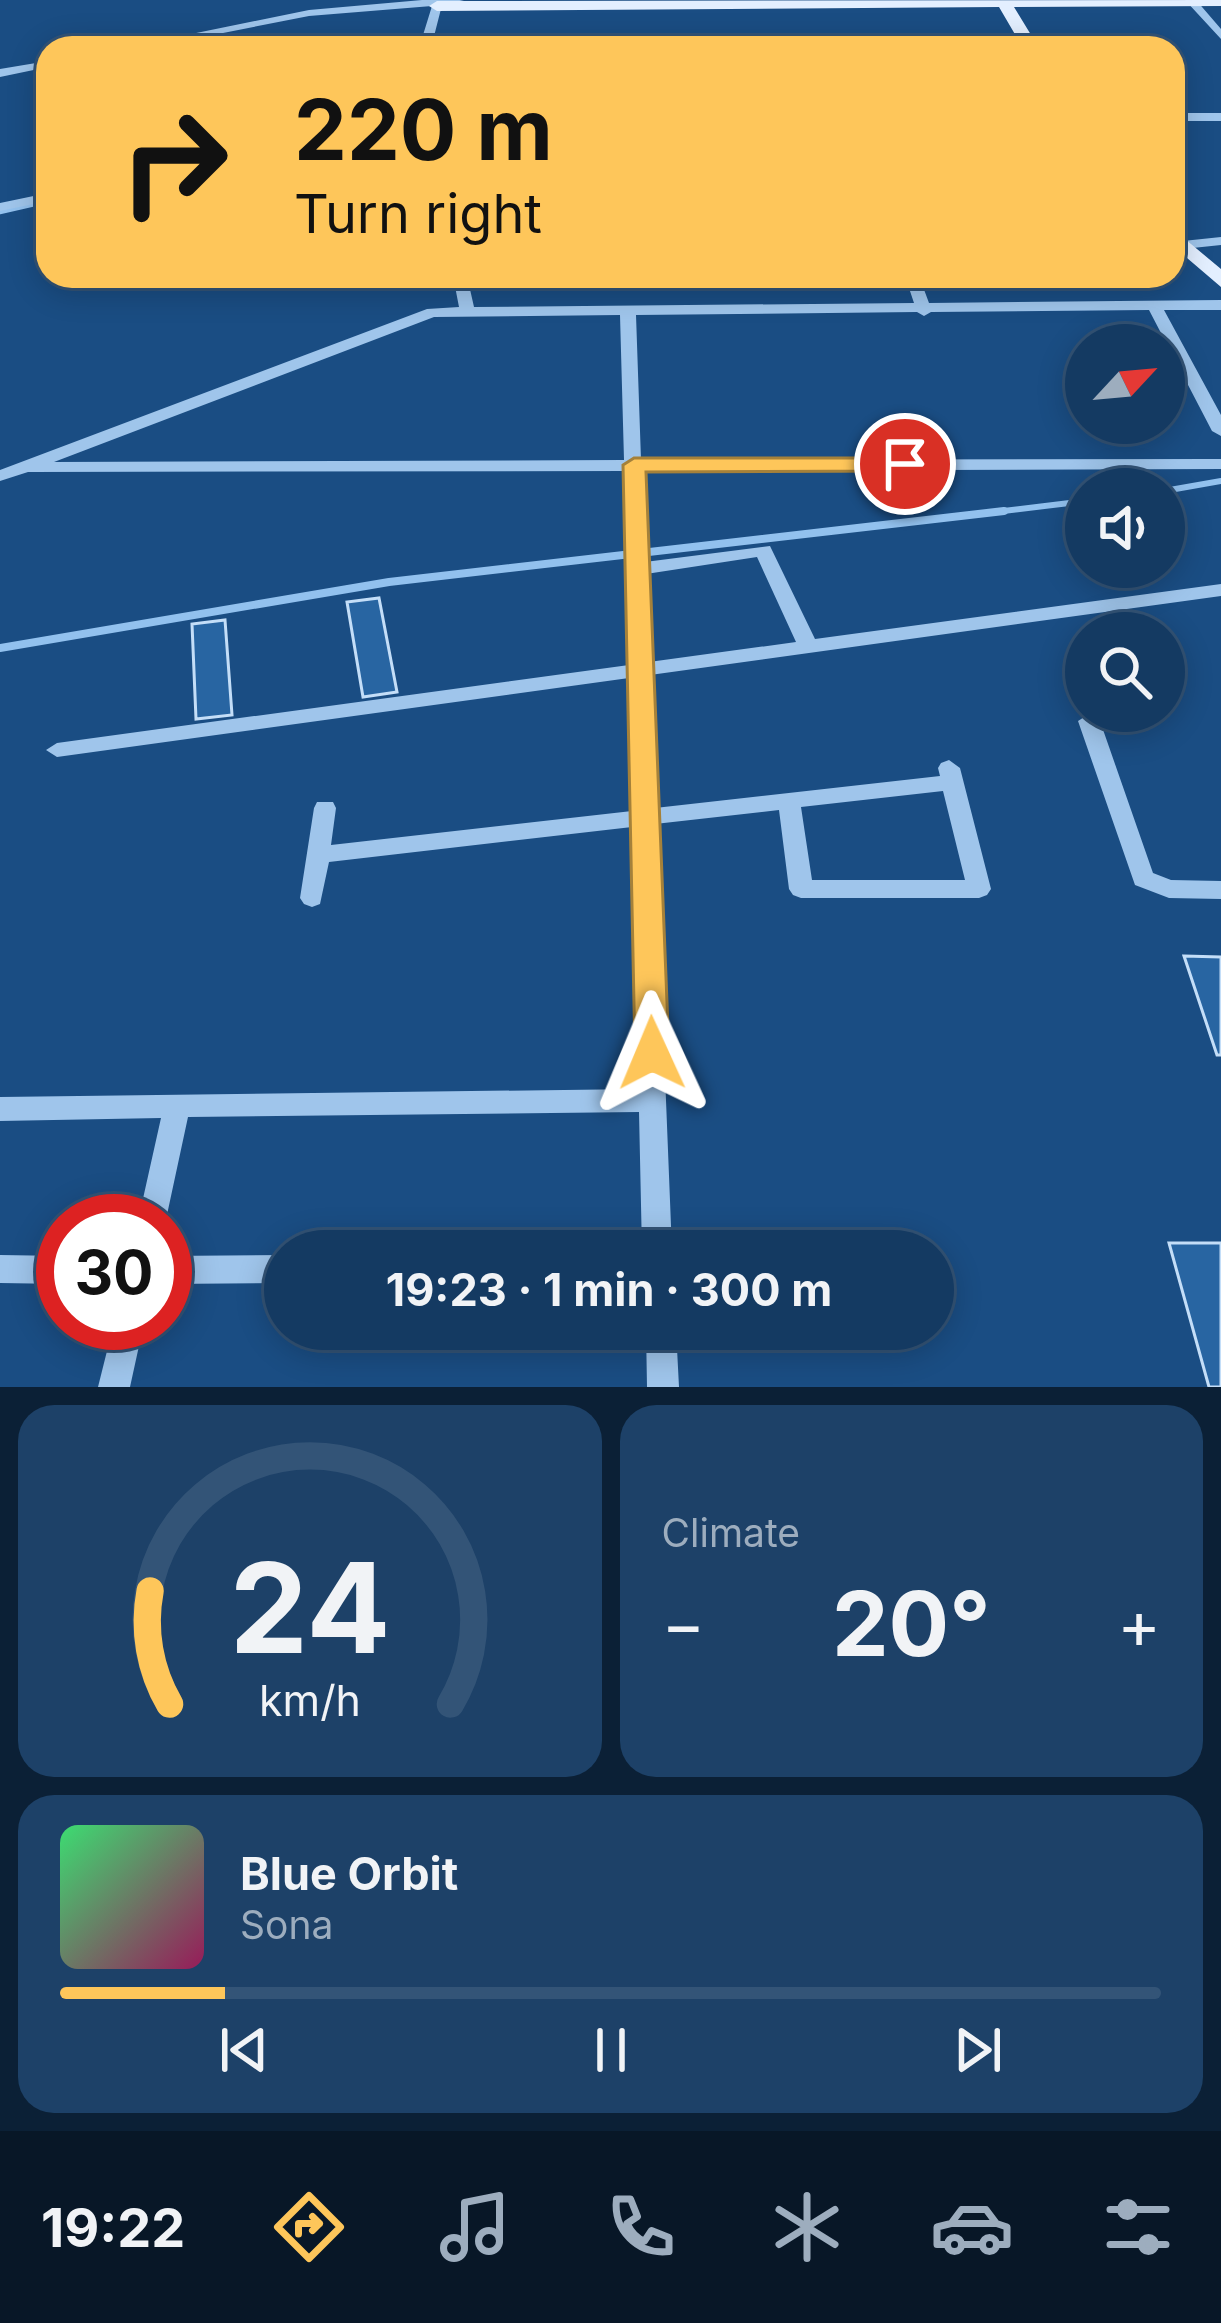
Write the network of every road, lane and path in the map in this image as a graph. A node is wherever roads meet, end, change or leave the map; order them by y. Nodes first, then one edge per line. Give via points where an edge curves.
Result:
1 (459, 0) edge
2 (1003, 1) edge
3 (1190, 1) edge
4 (1221, 1) edge
5 (428, 4) edge
6 (194, 36) edge
7 (426, 36) edge
8 (1024, 36) edge
9 (1221, 36) edge
10 (36, 66) edge
11 (0, 73) edge
12 (1185, 117) edge
13 (1221, 117) edge
14 (36, 199) edge
15 (0, 207) edge
16 (1185, 240) edge
17 (1221, 241) edge
18 (1185, 247) edge
19 (1221, 280) edge
20 (463, 288) edge
21 (916, 288) edge
22 (1221, 304) edge
23 (1156, 309) junction
24 (924, 311) junction
25 (468, 313) junction
26 (628, 313) junction
27 (1221, 431) edge
28 (1221, 464) edge
29 (634, 465) junction
30 (30, 467) junction
31 (1, 475) edge
32 (639, 560) junction
33 (1221, 590) edge
34 (808, 645) junction
35 (641, 668) junction
36 (1092, 732) edge
37 (57, 750) dead end
38 (789, 802) junction
39 (325, 808) dead end
40 (648, 819) junction
41 (318, 855) junction
42 (1221, 890) edge
43 (312, 898) dead end
44 (653, 1100) junction
45 (177, 1106) junction
46 (0, 1109) edge
47 (158, 1194) edge
48 (656, 1230) edge
49 (0, 1269) edge
50 (264, 1269) edge
51 (36, 1270) edge
52 (192, 1270) edge
53 (123, 1350) edge
54 (662, 1350) edge
55 (114, 1387) edge
56 (663, 1387) edge

1 - 5 street
2 - 3 main road
2 - 5 main road
2 - 8 main road
3 - 4 main road
3 - 9 street
5 - 6 street via 334,10
5 - 7 street
10 - 11 street
12 - 13 street
14 - 15 street
16 - 17 street
18 - 19 main road
20 - 25 street
21 - 24 street
22 - 23 street
23 - 24 street
23 - 27 street
24 - 26 street
25 - 26 street
25 - 30 street via 433,312
26 - 29 street
28 - 29 street
29 - 30 street
29 - 32 street
30 - 31 street
32 - 34 street via 763,550
32 - 35 street
33 - 34 street
34 - 35 street
35 - 37 street
35 - 40 street
36 - 42 street via 1143,879 1169,889
38 - 38 street via 801,889 979,889 950,775
38 - 40 street
39 - 41 street
40 - 41 street
40 - 44 street
41 - 43 street
44 - 45 street
44 - 48 street
45 - 46 street
45 - 47 street
49 - 51 street
50 - 52 street
53 - 55 street
54 - 56 street

